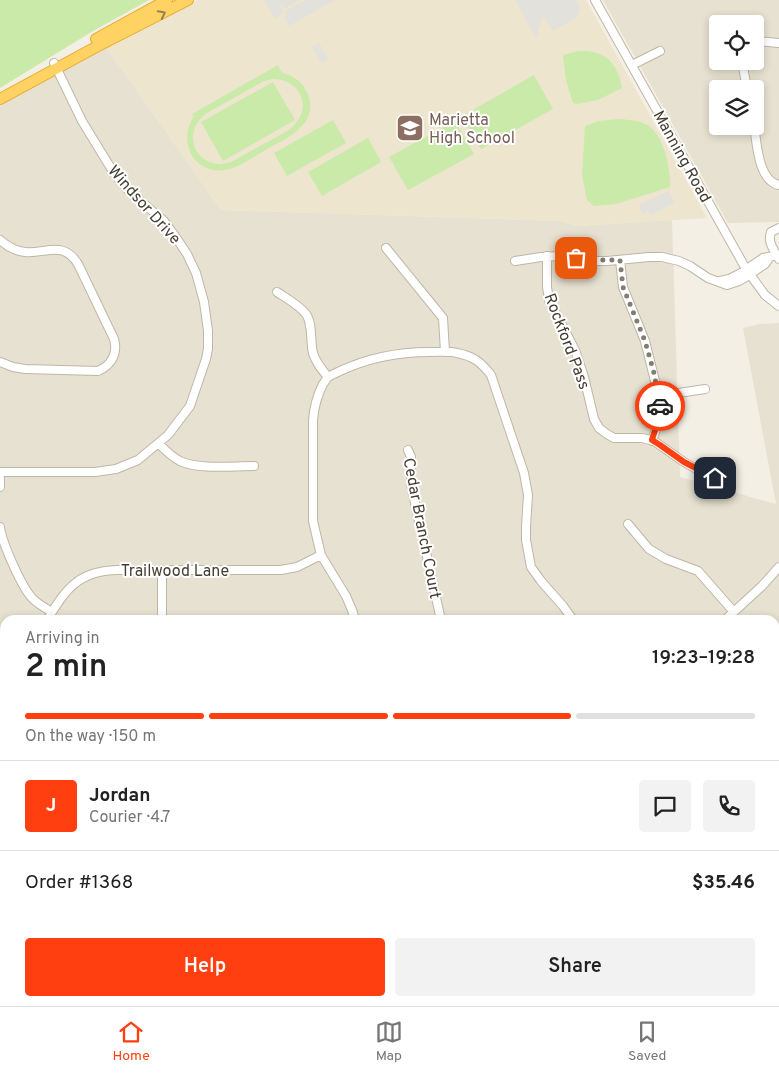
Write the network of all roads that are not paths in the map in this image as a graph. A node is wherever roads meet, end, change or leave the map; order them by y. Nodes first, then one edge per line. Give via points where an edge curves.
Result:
1 (167, 0) edge
2 (188, 0) edge
3 (595, 0) edge
4 (764, 42) edge
5 (779, 43) edge
6 (660, 51) dead end
7 (55, 66) junction
8 (632, 66) junction
9 (0, 94) edge
10 (0, 99) edge
11 (756, 135) edge
12 (779, 185) edge
13 (779, 228) edge
14 (0, 240) edge
15 (386, 248) dead end
16 (547, 256) junction
17 (776, 257) edge
18 (620, 260) junction
19 (515, 261) dead end
20 (748, 272) junction
21 (277, 292) dead end
22 (779, 306) edge
23 (445, 352) junction
24 (0, 362) edge
25 (328, 377) junction
26 (706, 388) dead end
27 (659, 396) junction
28 (652, 440) junction
29 (159, 444) junction
30 (408, 450) dead end
31 (254, 466) dead end
32 (0, 472) edge
33 (0, 478) edge
34 (728, 484) dead end
35 (0, 487) edge
36 (628, 524) dead end
37 (0, 527) edge
38 (321, 555) junction
39 (779, 567) edge
40 (162, 570) junction
41 (776, 578) edge
42 (52, 612) junction
43 (734, 612) junction
44 (50, 615) edge
45 (162, 615) edge
46 (354, 615) edge
47 (441, 615) edge
48 (569, 615) edge
49 (731, 615) edge

1 - 7 highway
7 -> 2 highway
3 - 8 street, Manning Road
4 - 5 street
6 - 8 street
7 - 9 highway
7 - 10 highway
7 - 29 street, Windsor Drive via 82,121 115,175 164,221 181,244 192,264 204,302 208,349 203,368 190,406
8 - 20 street, Manning Road
11 - 12 street via 762,168 774,184
13 - 17 street via 769,237
14 - 24 street via 21,251 55,249 71,254 114,339 115,347 110,362 98,371 25,369
15 - 23 street via 444,318
16 - 18 street
16 - 19 street
16 - 28 street, Rockford Pass via 549,300 577,355 595,422 614,438
17 - 20 street via 763,258
18 - 20 street via 674,259 718,281
18 - 27 street via 623,287 645,341
20 - 22 street, Manning Road via 765,295
21 - 25 street via 307,315 316,360
23 - 25 street via 388,356 365,361
23 - 48 street via 474,358 491,375 524,473 528,495 526,540 531,566
25 - 38 street via 317,396 313,420 312,513
26 - 27 street
27 - 28 street via 660,415
28 - 34 street, Rockford Pass via 684,462
29 - 31 street via 174,458 190,464
29 - 32 street, Windsor Drive via 138,460 105,471
30 - 47 street, Cedar Branch Court via 411,484
33 - 35 street
36 - 43 street via 649,548 666,559 698,571
37 - 42 street via 24,588
38 - 40 street, Trailwood Lane via 281,570
38 - 46 street
39 - 41 street
40 - 42 street, Trailwood Lane via 110,570 92,574 70,587
40 - 45 street
41 - 43 street
42 - 44 street, Trailwood Lane
43 - 49 street

